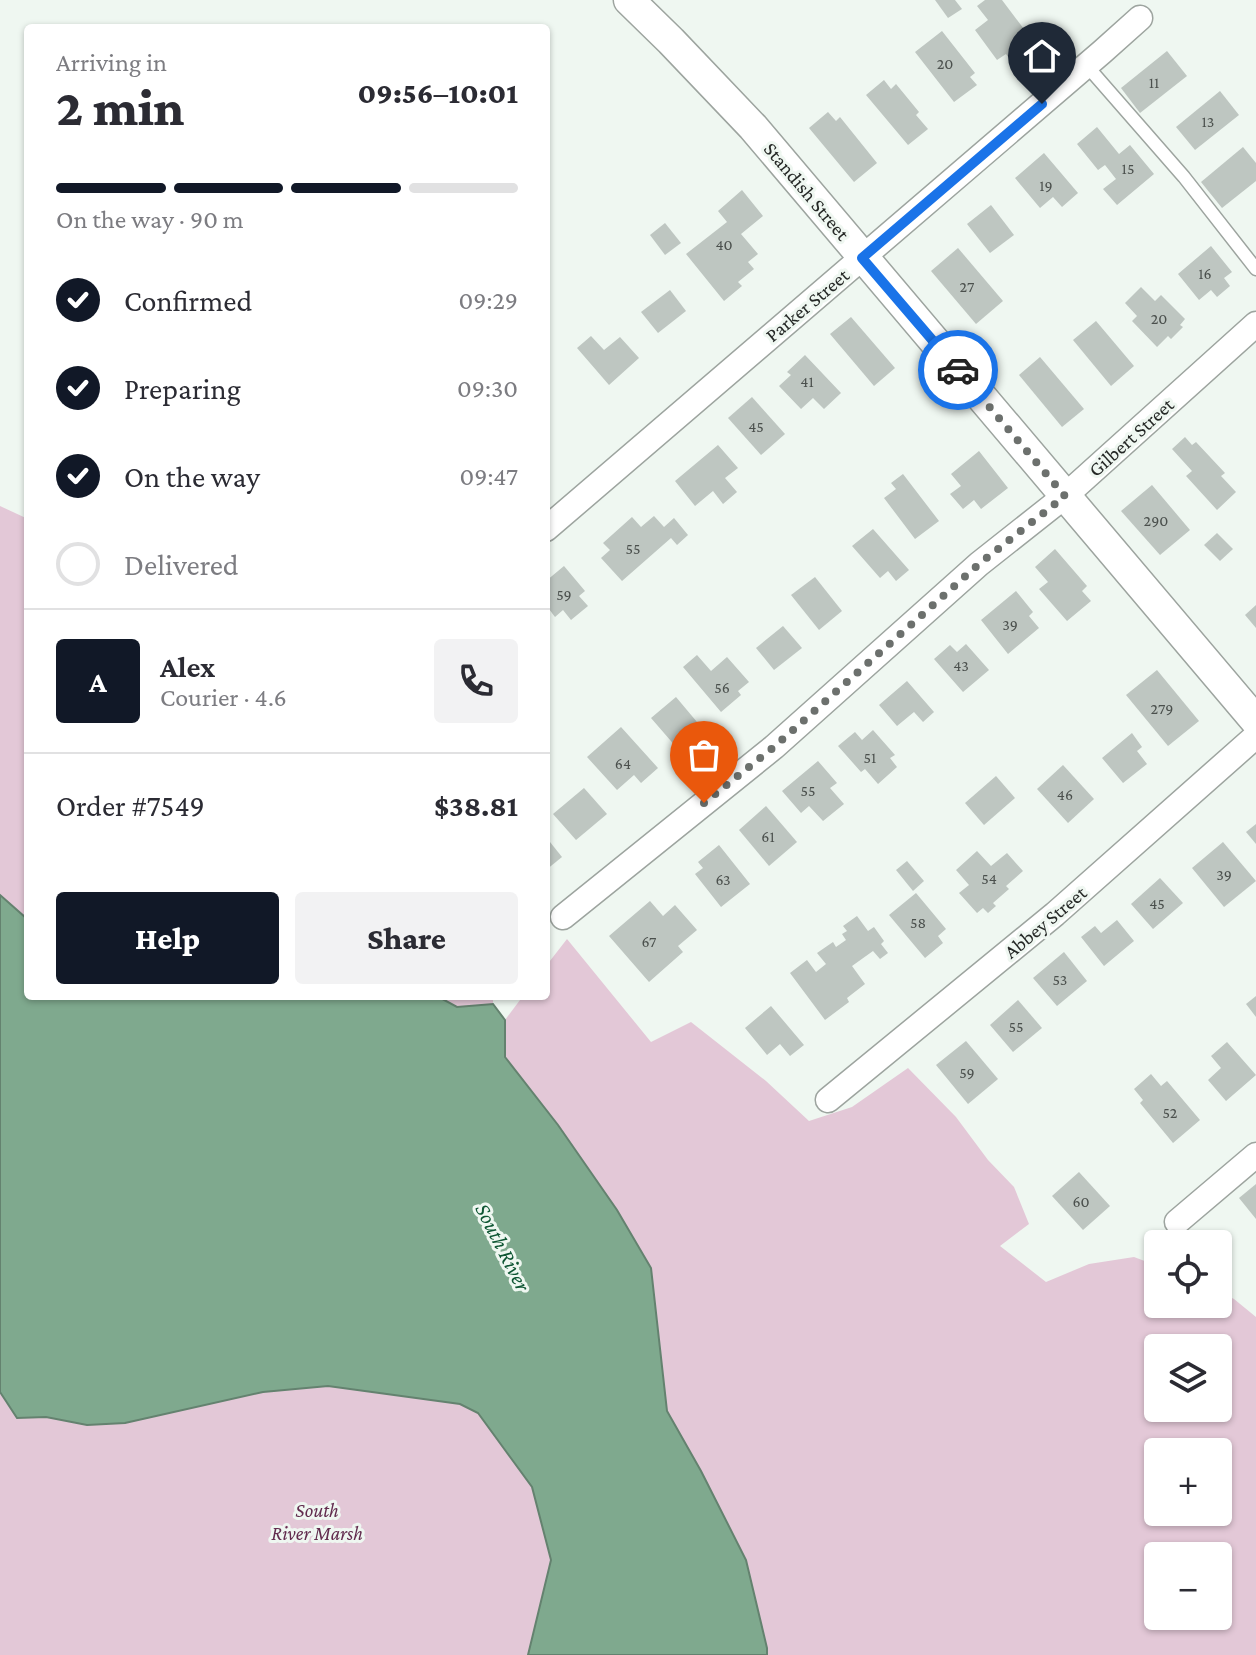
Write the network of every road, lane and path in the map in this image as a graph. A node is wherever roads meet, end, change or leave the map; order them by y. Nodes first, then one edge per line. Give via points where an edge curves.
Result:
1 (629, 0) edge
2 (1140, 18) dead end
3 (1087, 66) junction
4 (862, 258) junction
5 (1256, 269) edge
6 (1256, 324) edge
7 (1065, 496) junction
8 (550, 526) edge
9 (1256, 721) edge
10 (1256, 736) edge
11 (563, 917) dead end
12 (828, 1100) dead end
13 (1256, 1155) edge
14 (1177, 1222) dead end

1 - 4 street, Standish Street via 753,127
2 - 3 street, Parker Street
3 - 4 street, Parker Street
3 - 5 lane
4 - 7 street, Standish Street
4 - 8 street, Parker Street
6 - 7 street, Gilbert Street
7 - 9 street, Standish Street
7 - 11 street, Gilbert Street via 979,564 774,747
10 - 12 street, Abbey Street via 1055,914
13 - 14 street

